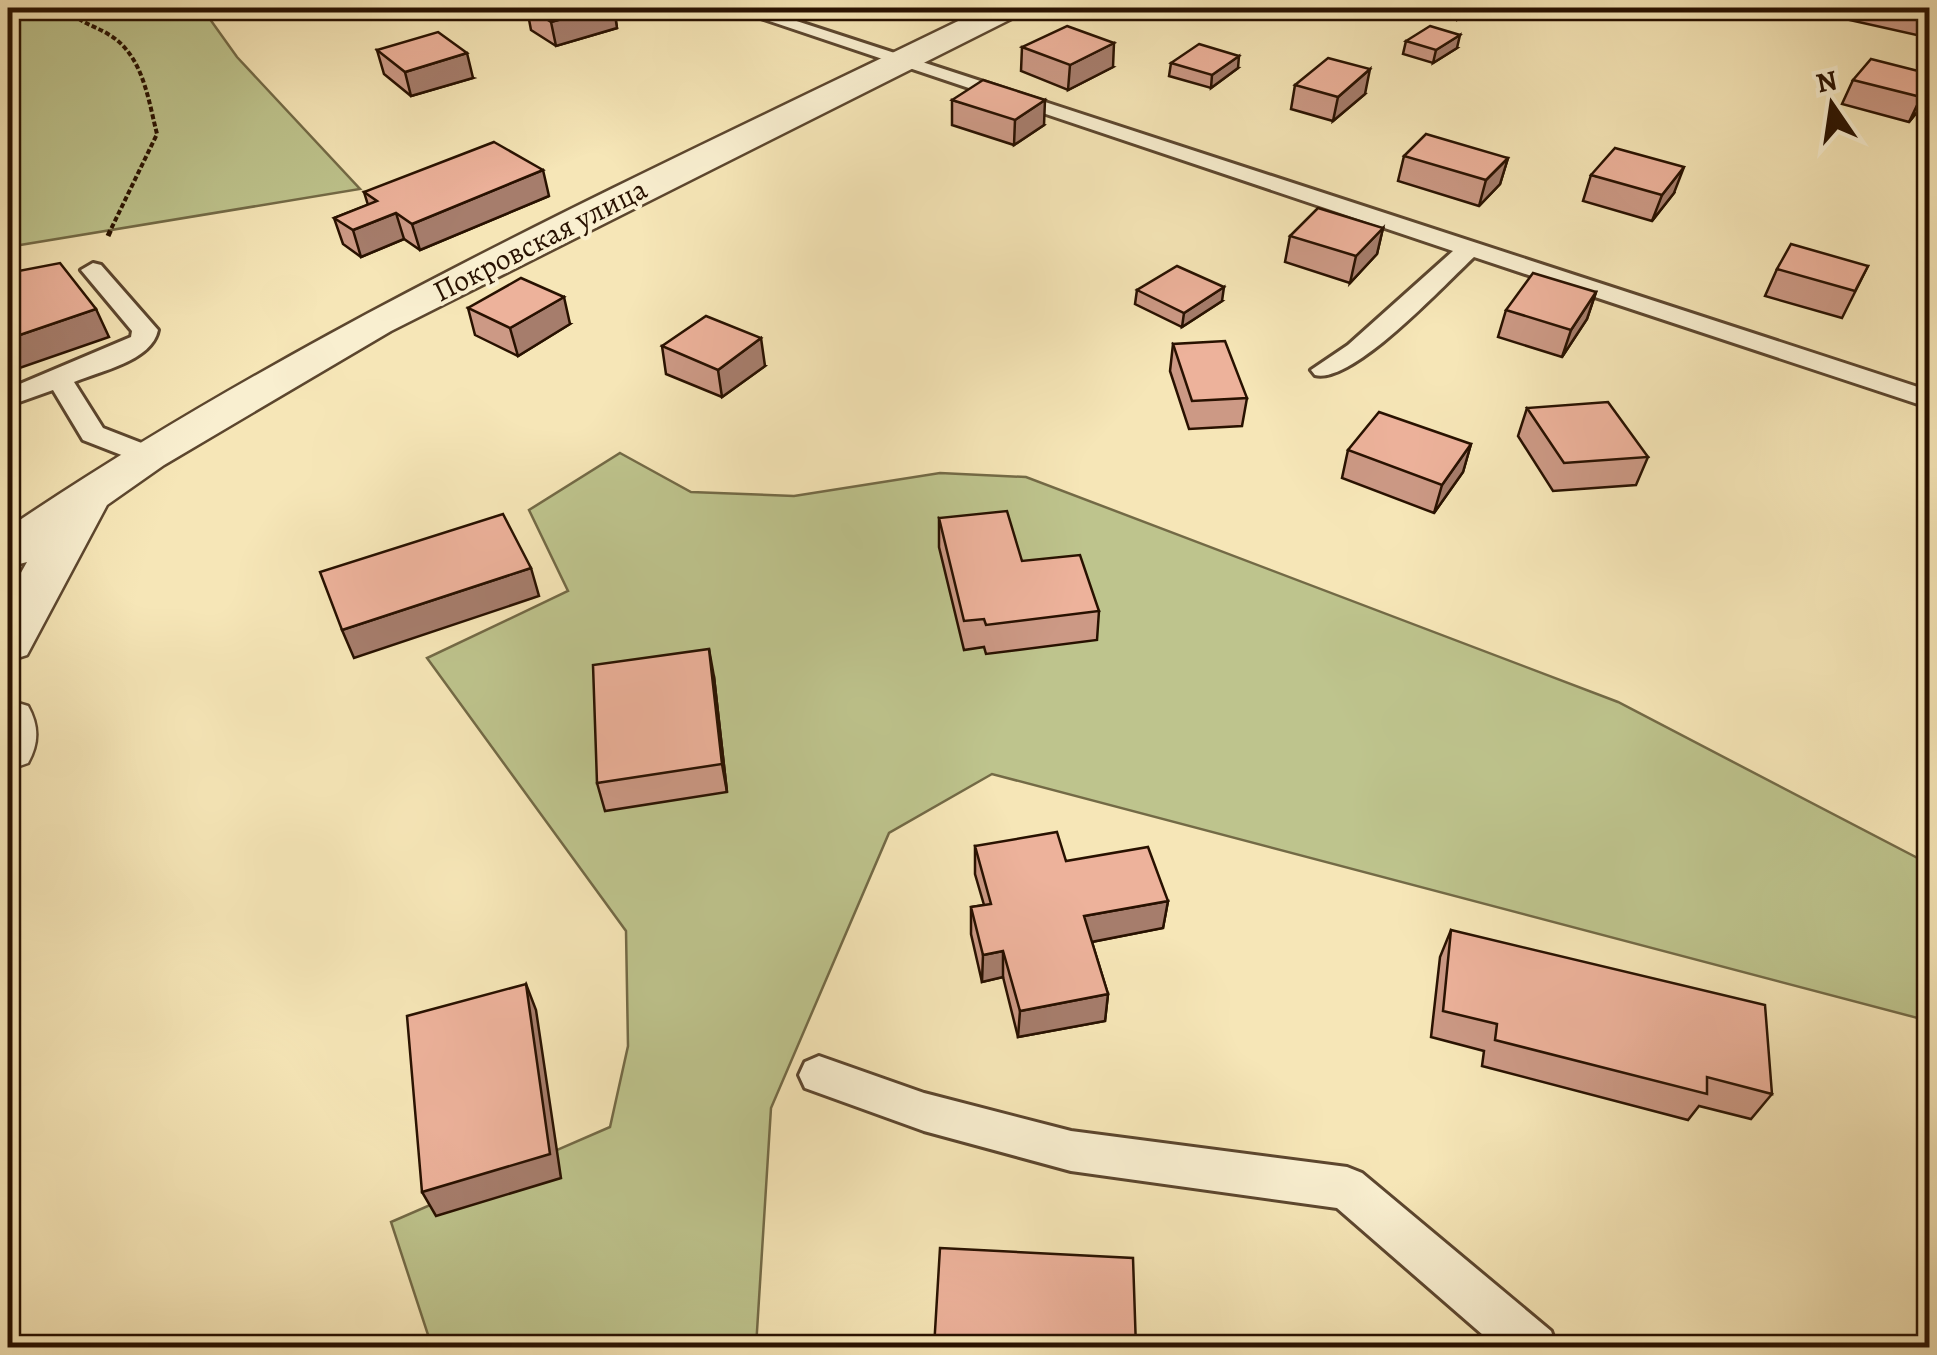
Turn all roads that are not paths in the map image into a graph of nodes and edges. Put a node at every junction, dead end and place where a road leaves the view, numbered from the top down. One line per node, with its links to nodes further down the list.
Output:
1 (740, 8): 3 (lane)
2 (1008, 8): 3 (street, Покровская улица)
3 (896, 61): 4 (lane); 10 (street, Покровская улица)
4 (1468, 250): 6 (lane); 9 (lane)
5 (92, 270): 7 (lane)
6 (1324, 370)
7 (59, 378): 8 (lane); 10 (lane)
8 (8, 398)
9 (1930, 400)
10 (147, 455): 11 (street, Покровская улица)
11 (86, 499): 12 (street, Покровская улица); 13 (street)
12 (8, 551)
13 (8, 642)
14 (8, 721): 15 (street)
15 (8, 748)
16 (819, 1075): 17 (lane)
17 (1534, 1348)

